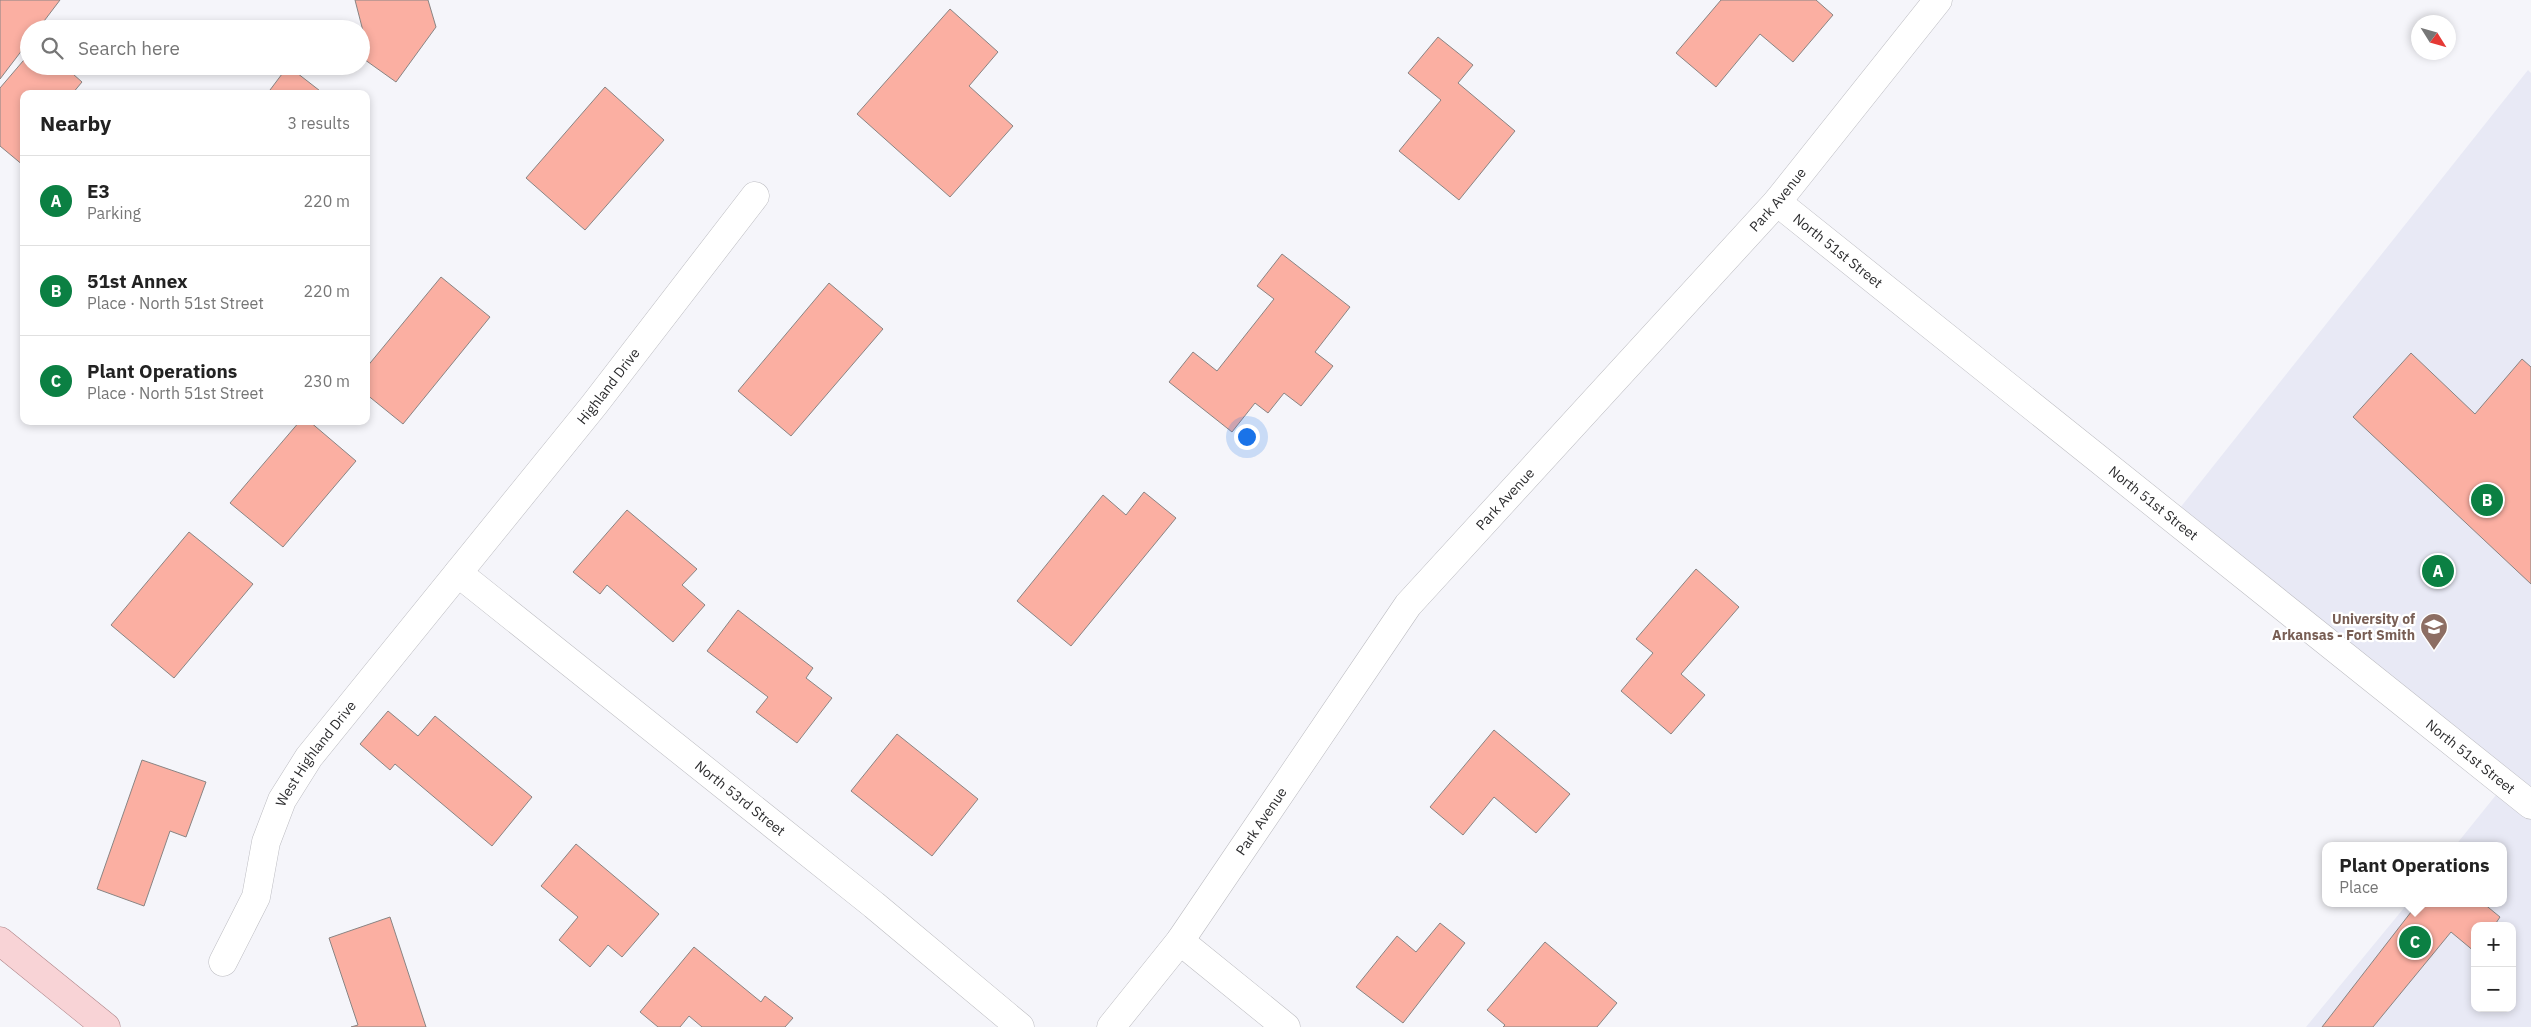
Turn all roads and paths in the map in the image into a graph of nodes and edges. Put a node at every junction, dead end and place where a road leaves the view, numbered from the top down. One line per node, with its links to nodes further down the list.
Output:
1 (1938, 0): 3 (street, Park Avenue)
2 (755, 196): 4 (street, Highland Drive)
3 (1777, 202): 5 (street, North 51st Street); 7 (street, Park Avenue)
4 (458, 573): 8 (street, West Highland Drive); 10 (street, North 53rd Street)
5 (2531, 805)
6 (0, 941): 9 (main road)
7 (1180, 942): 11 (street, Park Avenue); 12 (street)
8 (223, 962)
9 (106, 1027)
10 (1020, 1027)
11 (1111, 1027)
12 (1286, 1027)

